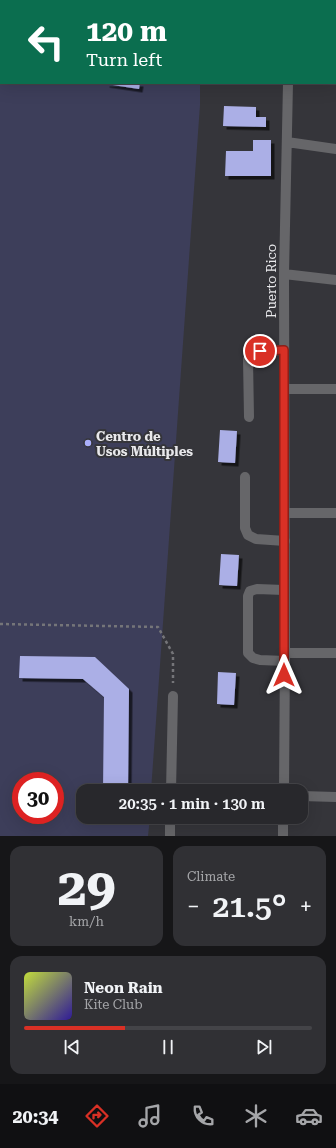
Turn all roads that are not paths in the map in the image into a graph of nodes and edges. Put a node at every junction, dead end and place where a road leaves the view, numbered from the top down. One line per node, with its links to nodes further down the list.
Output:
1 (288, 84): 2 (street, Puerto Rico)
2 (287, 142): 3 (street); 4 (street, Puerto Rico)
3 (336, 149)
4 (284, 274): 5 (street); 6 (street, Puerto Rico)
5 (336, 280)
6 (284, 350): 8 (street, Puerto Rico); 9 (street)
7 (336, 388): 8 (street)
8 (284, 389): 12 (street, Puerto Rico)
9 (249, 416)
10 (246, 477): 13 (street)
11 (336, 513): 12 (street)
12 (284, 514): 13 (street, Puerto Rico)
13 (284, 541): 14 (street, Puerto Rico)
14 (284, 590): 16 (street, Puerto Rico); 16 (street)
15 (336, 653): 16 (street)
16 (285, 657): 19 (street, Puerto Rico)
17 (173, 696): 18 (street)
18 (171, 784)
19 (284, 784)
20 (308, 796): 21 (street)
21 (336, 797)
22 (170, 824): 24 (street)
23 (283, 824): 25 (street)
24 (170, 836)
25 (283, 836)

